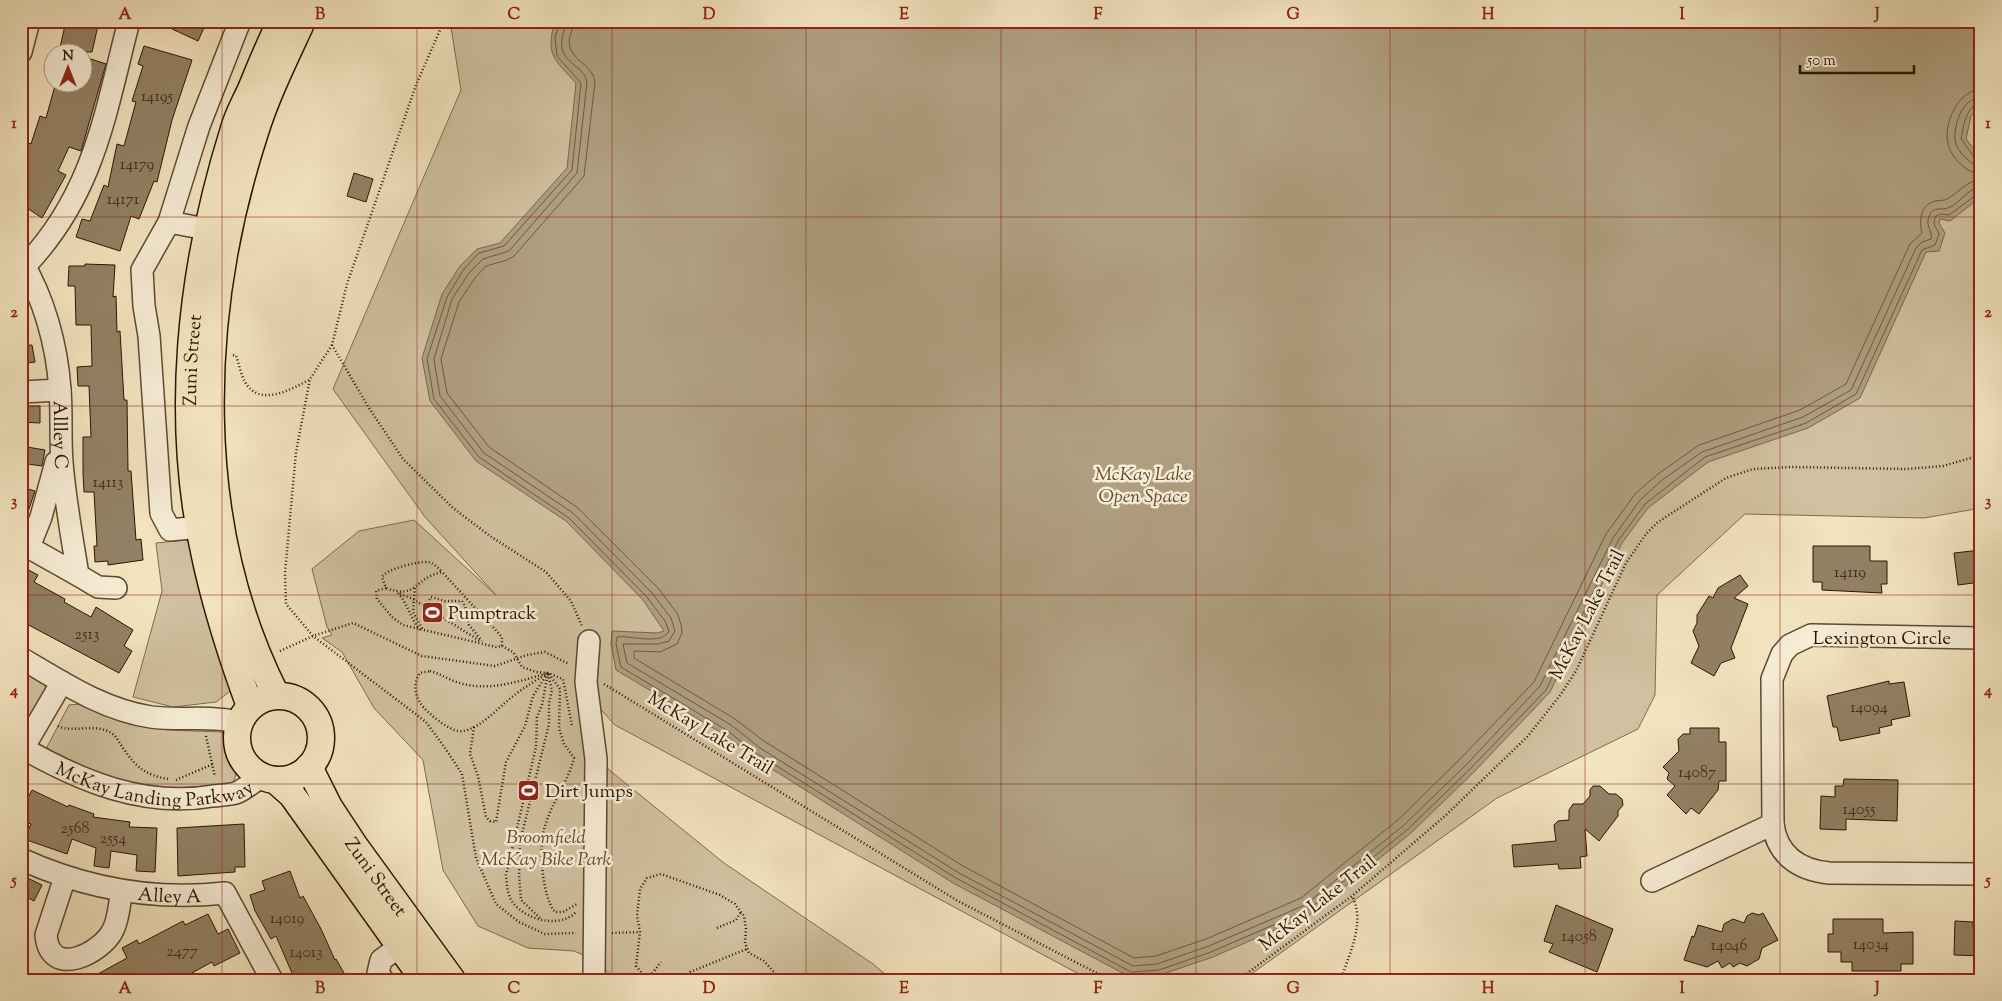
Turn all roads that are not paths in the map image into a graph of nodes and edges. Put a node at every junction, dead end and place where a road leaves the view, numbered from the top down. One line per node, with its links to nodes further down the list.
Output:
1 (29, 21): 5 (street)
2 (128, 21): 8 (street)
3 (240, 21): 6 (street)
4 (283, 22): 7 (main road, Zuni Street); 20 (main road, Zuni Street)
5 (21, 52)
6 (169, 222): 7 (street); 12 (street)
7 (206, 228): 12 (main road, Zuni Street)
8 (23, 263): 9 (street, Allley C)
9 (60, 390): 10 (street); 11 (street, Allley C)
10 (21, 392)
11 (61, 412): 13 (street); 14 (street, Allley C)
12 (200, 527): 21 (main road, Zuni Street)
13 (25, 545): 14 (street)
14 (78, 576): 15 (street)
15 (116, 588)
16 (1981, 638): 25 (street, Lexington Circle)
17 (589, 641): 36 (street)
18 (21, 658): 19 (street)
19 (62, 682): 21 (street); 22 (street)
20 (276, 695): 21 (main road); 23 (main road)
21 (245, 714): 24 (main road)
22 (22, 749): 24 (street, McKay Landing Parkway)
23 (309, 767): 24 (main road); 35 (main road, Zuni Street)
24 (269, 778): 31 (main road, Zuni Street)
25 (1773, 824): 27 (street, Lexington Circle); 29 (street)
26 (21, 859): 28 (street, Alley A)
27 (1981, 874)
28 (65, 877): 30 (street, Alley A); 30 (street)
29 (1652, 881)
30 (122, 891): 32 (street, Alley A)
31 (399, 947): 33 (street); 34 (main road, Zuni Street)
32 (272, 980)
33 (384, 980)
34 (424, 980)
35 (452, 980)
36 (594, 980)

